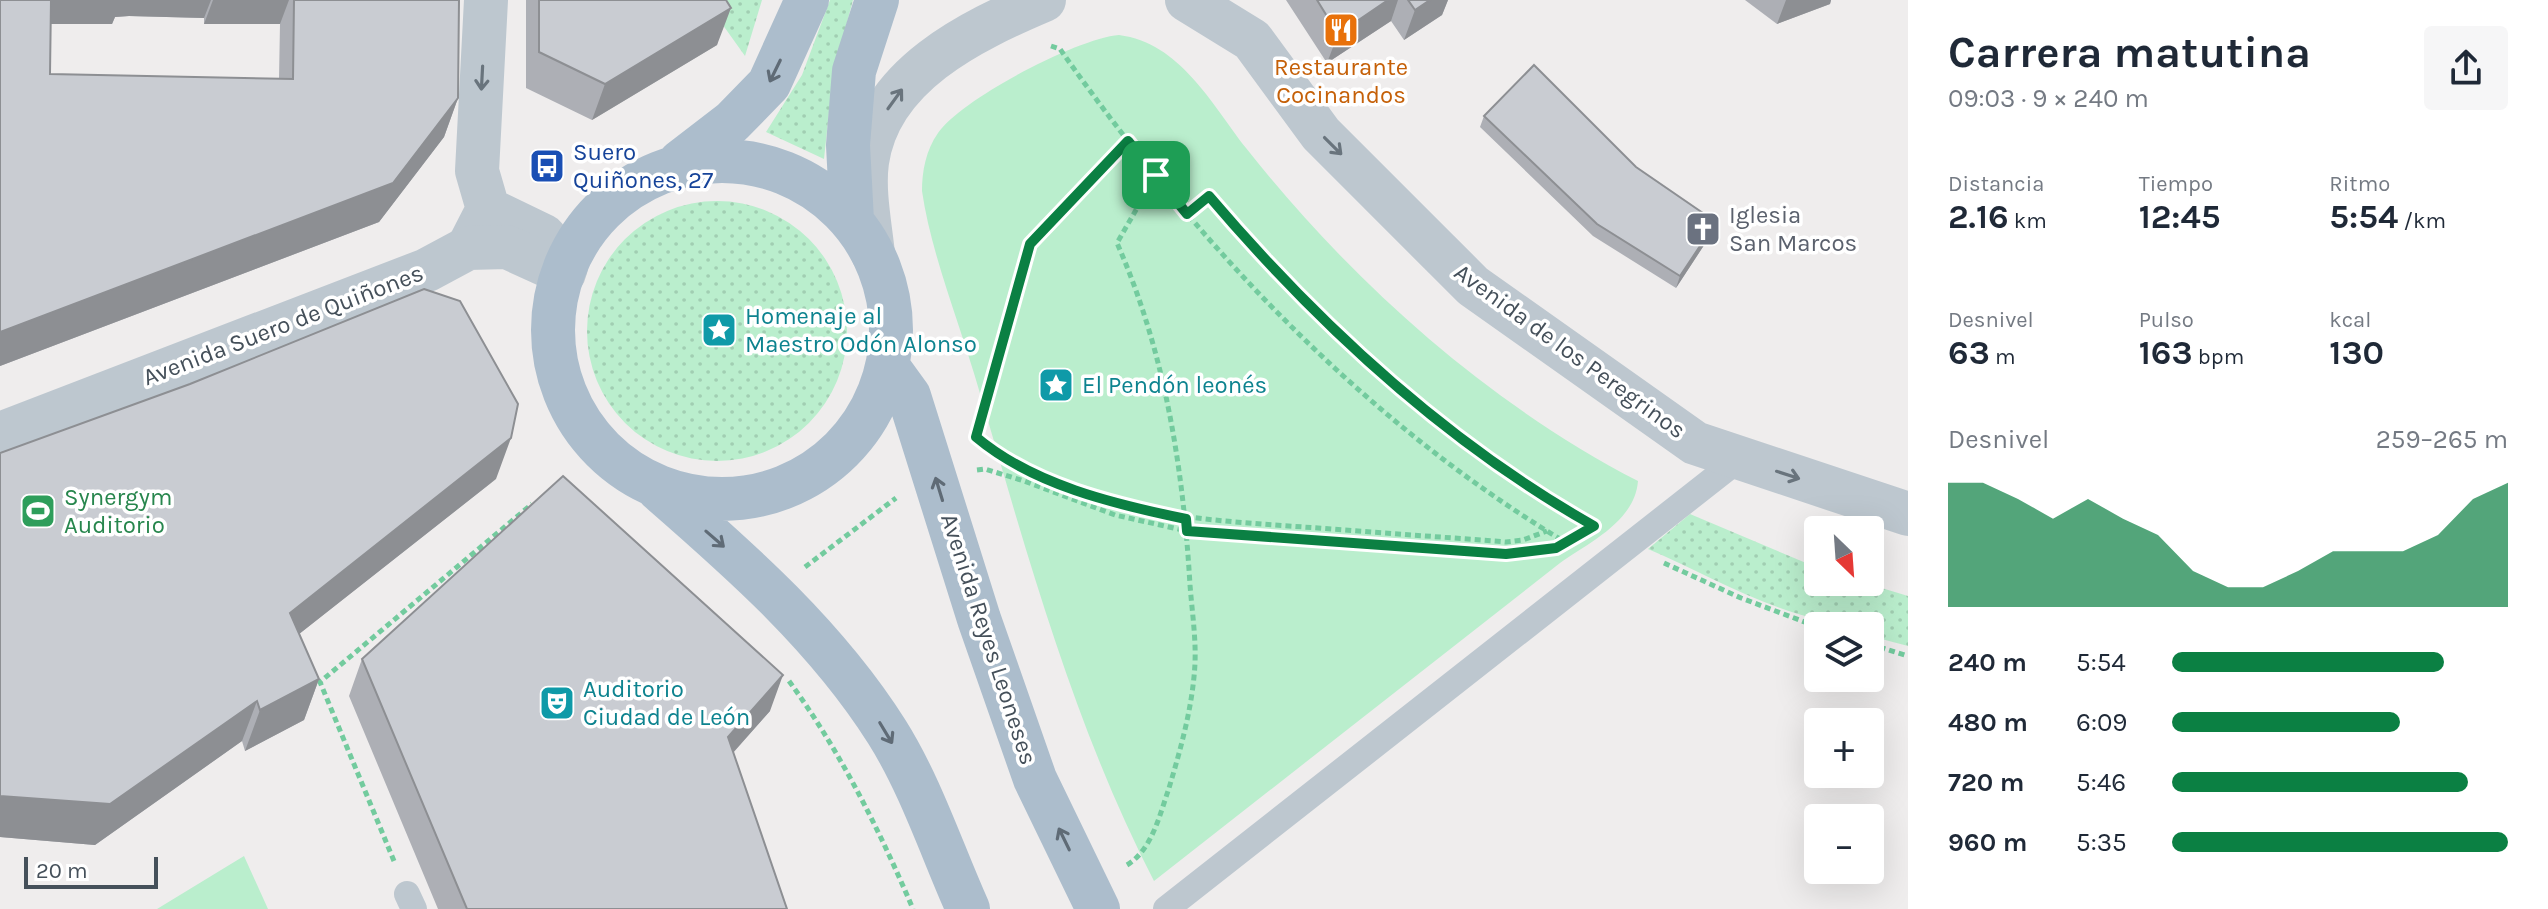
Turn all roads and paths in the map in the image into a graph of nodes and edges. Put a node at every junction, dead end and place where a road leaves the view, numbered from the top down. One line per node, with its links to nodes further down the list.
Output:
1 (486, 0): 10 (street, one-way to 10)
2 (807, 0): 8 (main road, one-way to 8)
3 (877, 0): 12 (main road)
4 (1044, 0): 12 (street, one-way to 4)
5 (1187, 0): 17 (street, Avenida de los Peregrinos, one-way to 17)
6 (1046, 45): 7 (path)
7 (1128, 141): 9 (path); 23 (path)
8 (680, 162): 12 (main road); 14 (main road)
9 (1156, 175): 11 (path); 23 (path)
10 (488, 209): 13 (street); 14 (street)
11 (1187, 214): 24 (path); 26 (path)
12 (862, 237): 15 (main road)
13 (468, 248): 14 (street, Avenida Suero de Quiñones); 16 (street, Avenida Suero de Quiñones)
14 (565, 270): 19 (main road)
15 (888, 367): 19 (main road); 41 (main road, Avenida Reyes Leoneses, one-way to 15)
16 (0, 434)
17 (1739, 459): 22 (street, Avenida de los Peregrinos, one-way to 22); 30 (lane)
18 (973, 471): 25 (path)
19 (656, 488): 40 (main road, one-way to 40)
20 (900, 495): 32 (path)
21 (533, 503): 38 (path)
22 (1908, 514)
23 (1186, 519): 25 (path); 26 (path)
24 (1594, 526): 27 (path); 30 (path)
25 (1187, 531): 29 (path); 37 (path)
26 (1547, 531): 29 (path)
27 (1587, 531)
28 (1580, 536): 29 (path)
29 (1568, 544): 31 (path)
30 (1629, 545): 33 (path); 42 (lane)
31 (1578, 550)
32 (800, 571)
33 (1804, 622)
34 (1884, 648): 35 (path)
35 (1908, 656)
36 (786, 677): 39 (path)
37 (1125, 867)
38 (410, 902)
39 (913, 909)
40 (968, 909)
41 (1098, 909)
42 (1166, 909)

